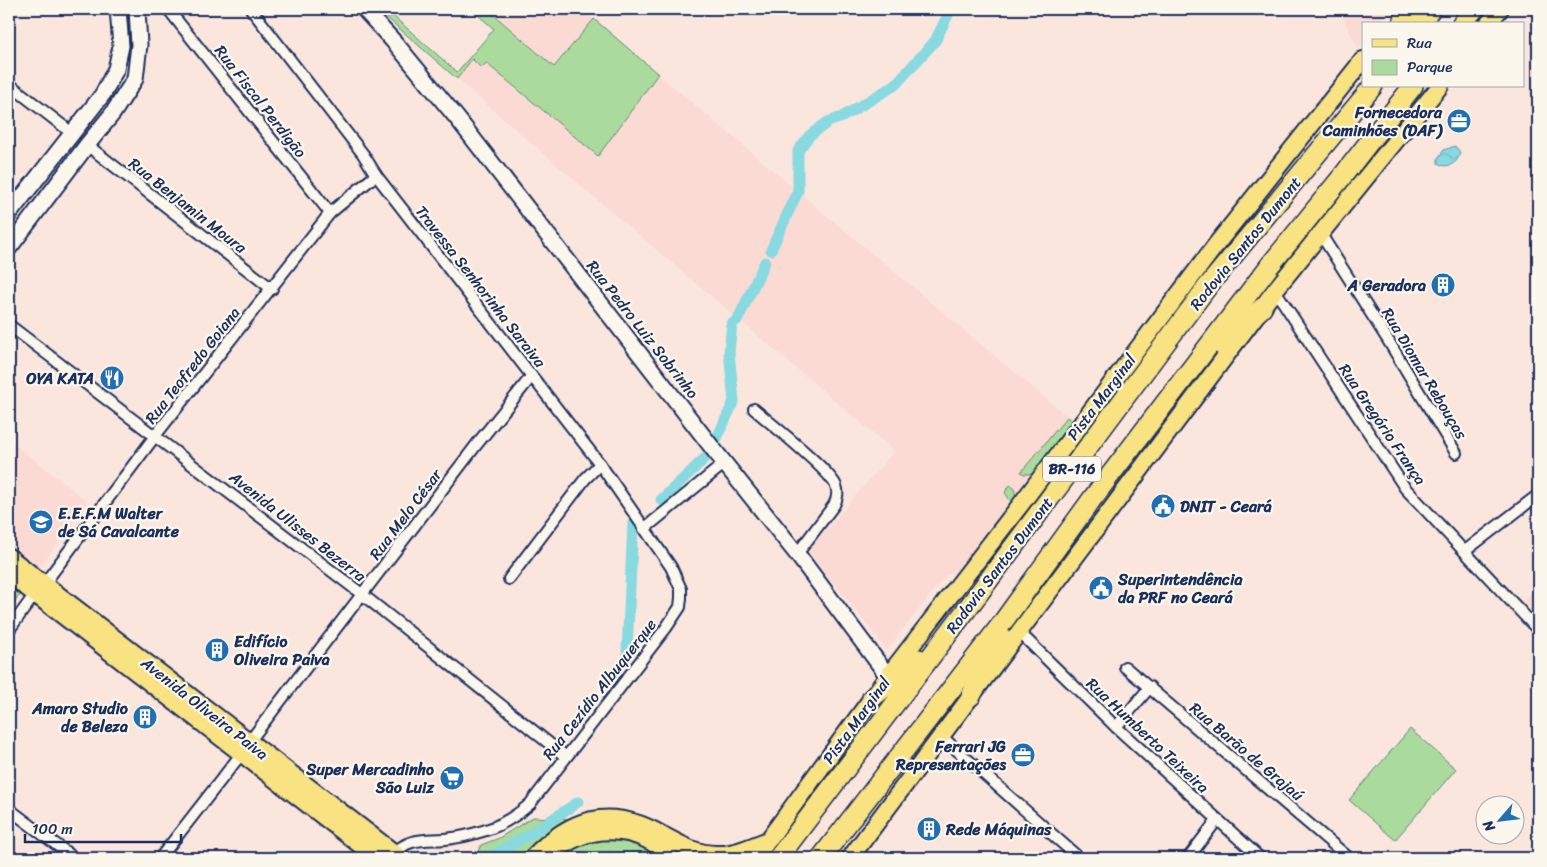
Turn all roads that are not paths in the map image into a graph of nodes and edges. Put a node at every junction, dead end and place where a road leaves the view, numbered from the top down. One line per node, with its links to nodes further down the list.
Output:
1 (118, 9): 20 (street)
2 (137, 9): 21 (street)
3 (168, 9): 23 (street, Rua Fiscal Perdigão)
4 (251, 9): 22 (street, Travessa Senhorinha Saraiva)
5 (364, 9): 37 (street, Rua Pedro Luiz Sobrinho)
6 (1406, 9): 10 (main road); 11 (highway)
7 (1431, 9): 12 (highway)
8 (1474, 9): 13 (highway)
9 (1500, 9): 14 (main road)
10 (1394, 22)
11 (1403, 22)
12 (1421, 22)
13 (1464, 22)
14 (1490, 22)
15 (1362, 61): 53 (main road, Pista Marginal / BR-116)
16 (9, 84): 20 (street)
17 (1371, 88): 51 (highway, Rodovia Santos Dumont / BR-116)
18 (1411, 88): 32 (highway, Rodovia Santos Dumont / BR-116)
19 (1438, 88): 25 (main road)
20 (72, 133): 24 (street)
21 (87, 145): 26 (street); 27 (street, Rua Benjamin Moura)
22 (376, 175): 23 (street, Rua Teofredo Goiana); 31 (street, Travessa Senhorinha Saraiva)
23 (330, 213): 27 (street, Rua Teofredo Goiana)
24 (9, 214)
25 (1320, 233): 28 (main road); 35 (street, Rua Diomar Rebouças)
26 (9, 248)
27 (272, 289): 34 (street, Rua Teofredo Goiana)
28 (1275, 290): 29 (main road); 40 (street, Rua Gregório França)
29 (1262, 308): 32 (highway); 50 (main road)
30 (9, 324): 34 (street, Avenida Ulisses Bezerra)
31 (531, 376): 36 (street, Travessa Senhorinha Saraiva); 46 (street, Rua Melo César)
32 (1187, 376): 47 (highway, Rodovia Santos Dumont / BR-116)
33 (754, 409): 41 (street)
34 (155, 436): 45 (street, Rua Teofredo Goiana); 46 (street, Avenida Ulisses Bezerra)
35 (1456, 453)
36 (600, 464): 39 (street, Rua Cezídio Albuquerque); 44 (street)
37 (725, 464): 39 (street); 41 (street, Rua Pedro Luiz Sobrinho)
38 (1538, 495): 40 (street)
39 (644, 529): 60 (street, Rua Cezídio Albuquerque)
40 (1465, 550): 49 (street, Rua Gregório França)
41 (797, 554): 53 (street, Rua Pedro Luiz Sobrinho)
42 (9, 557): 45 (main road, Avenida Oliveira Paiva)
43 (9, 574): 45 (main road, Avenida Oliveira Paiva)
44 (509, 579)
45 (39, 589): 48 (street, Rua Teofredo Goiana); 59 (main road, Avenida Oliveira Paiva)
46 (362, 595): 59 (street, Rua Melo César); 60 (street, Avenida Ulisses Bezerra)
47 (1022, 595): 55 (highway); 74 (highway, Rodovia Santos Dumont / BR-116)
48 (9, 630)
49 (1538, 630)
50 (1019, 632): 55 (main road); 57 (street, Rua Humberto Teixeira)
51 (937, 646): 56 (highway); 73 (highway, Rodovia Santos Dumont / BR-116)
52 (1126, 666): 54 (street, Rua Barão de Grajaú)
53 (888, 676): 56 (main road, Pista Marginal / BR-116)
54 (1150, 687): 57 (street); 79 (street, Rua Barão de Grajaú)
55 (971, 696): 58 (main road)
56 (872, 698): 63 (main road, Pista Marginal / BR-116)
57 (1116, 727): 62 (street, Rua Humberto Teixeira)
58 (941, 736): 75 (main road); 76 (street)
59 (245, 747): 64 (main road, Avenida Oliveira Paiva); 65 (main road, Avenida Oliveira Paiva); 67 (street, Rua Melo César)
60 (566, 756): 65 (street, Rua Cezídio Albuquerque)
61 (9, 809): 66 (street)
62 (1216, 820): 77 (street); 78 (street, Rua Humberto Teixeira)
63 (768, 840): 69 (main road); 72 (main road, Pista Marginal / BR-116)
64 (359, 851): 68 (main road, Avenida Oliveira Paiva)
65 (398, 856)
66 (74, 858)
67 (160, 858)
68 (377, 858)
69 (532, 858)
70 (549, 858): 71 (main road)
71 (671, 858)
72 (755, 858)
73 (778, 858)
74 (821, 858)
75 (850, 858)
76 (1079, 858)
77 (1188, 858)
78 (1260, 858)
79 (1349, 858)

